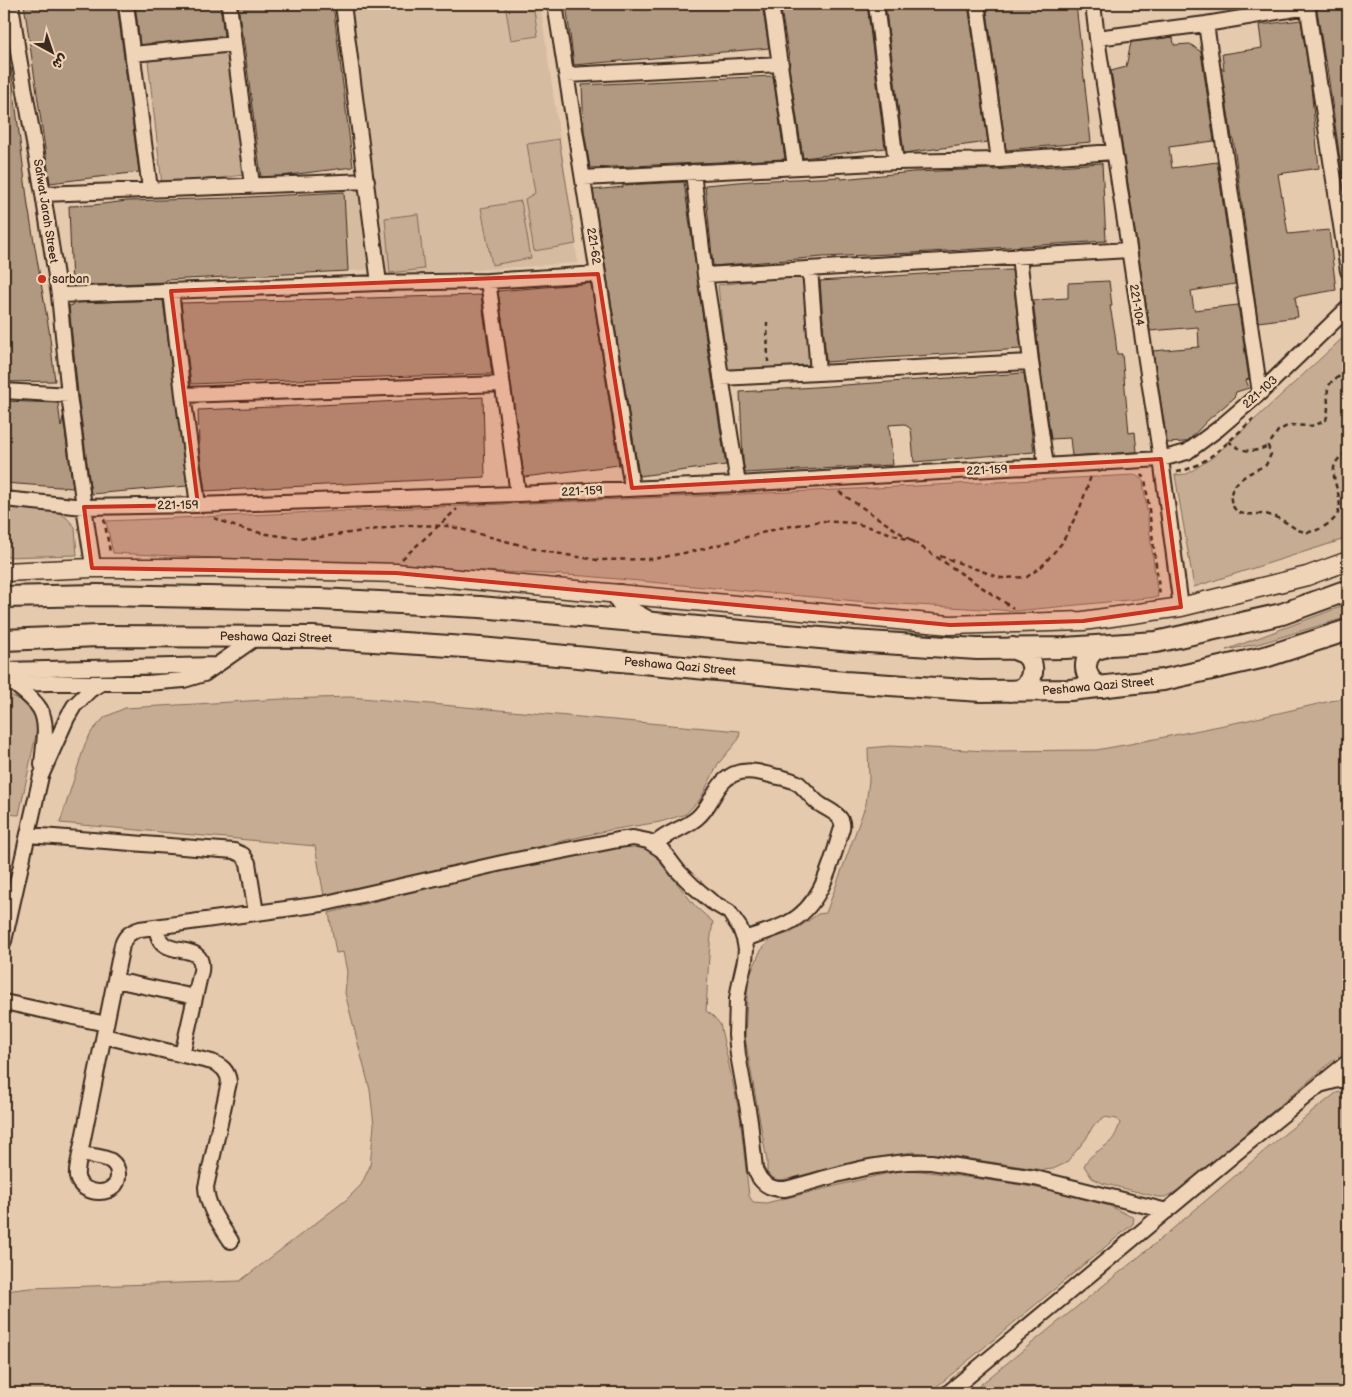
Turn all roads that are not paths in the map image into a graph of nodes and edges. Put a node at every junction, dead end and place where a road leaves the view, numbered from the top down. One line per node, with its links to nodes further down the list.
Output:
1 (11, 4): 14 (street, Safwat Jarah Street)
2 (126, 4): 15 (street)
3 (229, 4): 13 (street)
4 (343, 4): 24 (street)
5 (556, 4): 17 (street, 221-62)
6 (771, 4): 16 (street)
7 (876, 4): 20 (street)
8 (977, 4): 19 (street)
9 (1093, 4): 12 (street, 221-104)
10 (1307, 5): 11 (street); 31 (street)
11 (1206, 24): 12 (street); 44 (street)
12 (1097, 38): 18 (street, 221-104)
13 (234, 44): 15 (street); 25 (street)
14 (11, 52): 27 (street, Safwat Jarah Street)
15 (133, 54): 26 (street)
16 (781, 64): 17 (street); 21 (street)
17 (567, 75): 23 (street, 221-62)
18 (1114, 152): 19 (street); 28 (street, 221-104)
19 (999, 160): 20 (street)
20 (896, 162): 21 (street)
21 (795, 166): 22 (street)
22 (694, 172): 23 (street); 33 (street)
23 (583, 178): 32 (street, 221-62)
24 (366, 181): 25 (street); 35 (street)
25 (252, 185): 26 (street)
26 (150, 188): 27 (street)
27 (43, 194): 37 (street, Safwat Jarah Street)
28 (1129, 250): 29 (street); 47 (street, 221-104)
29 (1019, 256): 30 (street); 39 (street)
30 (810, 269): 33 (street); 40 (street)
31 (1348, 271)
32 (598, 274): 34 (street); 50 (street, 221-62)
33 (705, 275): 41 (street)
34 (488, 281): 35 (street); 42 (street)
35 (379, 283): 36 (street)
36 (171, 292): 37 (street); 46 (street)
37 (59, 295): 45 (street, Safwat Jarah Street)
38 (1348, 308): 44 (street, 221-103)
39 (1031, 362): 40 (street); 48 (street)
40 (818, 373): 41 (street)
41 (721, 378): 49 (street)
42 (502, 384): 46 (street); 51 (street)
43 (4, 391): 45 (street)
44 (1260, 394): 47 (street, 221-103)
45 (69, 395): 54 (street, Safwat Jarah Street)
46 (183, 396): 53 (street)
47 (1161, 459): 48 (street, 221-159); 61 (street, 221-104)
48 (1046, 466): 49 (street, 221-159)
49 (738, 484): 50 (street, 221-159)
50 (632, 488): 51 (street, 221-159)
51 (518, 494): 53 (street, 221-159)
52 (4, 499): 54 (street, 221-159)
53 (198, 505): 54 (street, 221-159)
54 (84, 507): 56 (street, Safwat Jarah Street)
55 (1348, 561): 61 (main road)
56 (92, 568): 57 (main road); 59 (main road)
57 (4, 572)
58 (1348, 590): 66 (highway)
59 (619, 594): 61 (main road); 62 (highway)
60 (4, 597): 62 (highway)
61 (1181, 607)
62 (649, 622): 67 (highway)
63 (1348, 630): 72 (highway, Peshawa Qazi Street)
64 (257, 637): 65 (highway, Peshawa Qazi Street); 68 (street); 73 (highway, Peshawa Qazi Street)
65 (4, 640)
66 (1114, 645): 67 (highway); 72 (highway)
67 (1012, 648): 73 (highway)
68 (218, 665): 69 (street); 70 (street)
69 (4, 670)
70 (102, 683): 71 (street); 74 (street)
71 (9, 684): 74 (street)
72 (1103, 687): 73 (highway, Peshawa Qazi Street)
73 (1011, 691)
74 (41, 776): 75 (street)
75 (28, 835): 77 (street); 80 (street)
76 (655, 844): 77 (street); 79 (street); 79 (street)
77 (256, 913): 78 (street)
78 (157, 927): 81 (street); 82 (street)
79 (744, 938): 90 (street)
80 (4, 942)
81 (115, 980): 82 (street); 84 (street)
82 (195, 997): 85 (street)
83 (4, 1002): 84 (street)
84 (105, 1030): 85 (street); 89 (street)
85 (182, 1054): 91 (street)
86 (1348, 1062): 88 (street)
87 (1348, 1080): 88 (street)
88 (1320, 1085): 90 (street)
89 (80, 1154)
90 (1168, 1211): 92 (street)
91 (231, 1241)
92 (948, 1393)

